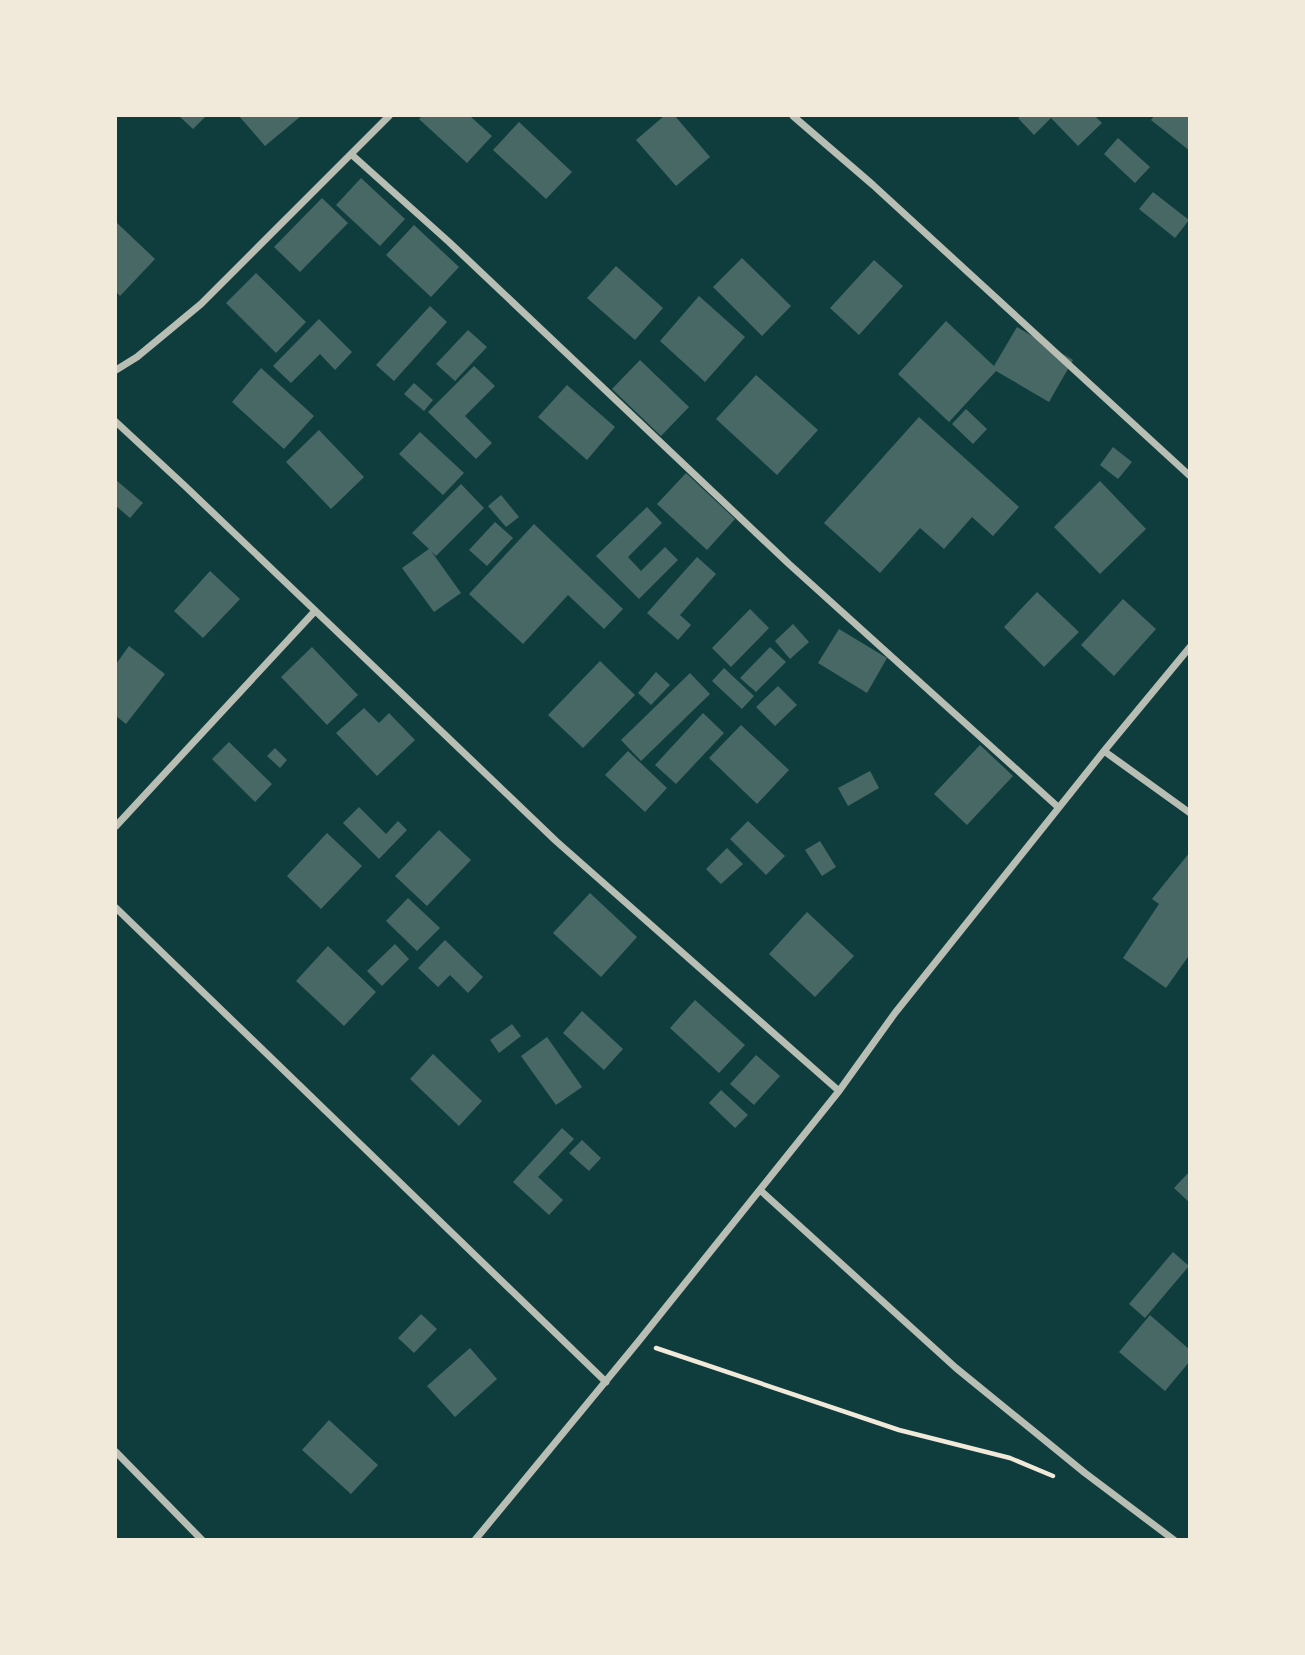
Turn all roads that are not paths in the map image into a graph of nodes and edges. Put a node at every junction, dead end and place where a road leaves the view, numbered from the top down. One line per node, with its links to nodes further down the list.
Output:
1 (389, 116): 3 (street)
2 (793, 116): 6 (street)
3 (351, 154): 4 (street); 10 (street)
4 (116, 370)
5 (116, 422): 7 (street)
6 (1189, 475)
7 (315, 611): 12 (street); 14 (street)
8 (1189, 647): 9 (street)
9 (1104, 751): 10 (street); 11 (street)
10 (1058, 807): 14 (street)
11 (1189, 813)
12 (116, 826)
13 (116, 908): 16 (street)
14 (839, 1091): 15 (street)
15 (760, 1189): 16 (street); 20 (street)
16 (606, 1382): 19 (street)
17 (116, 1452): 18 (street)
18 (202, 1539)
19 (475, 1539)
20 (1174, 1539)

